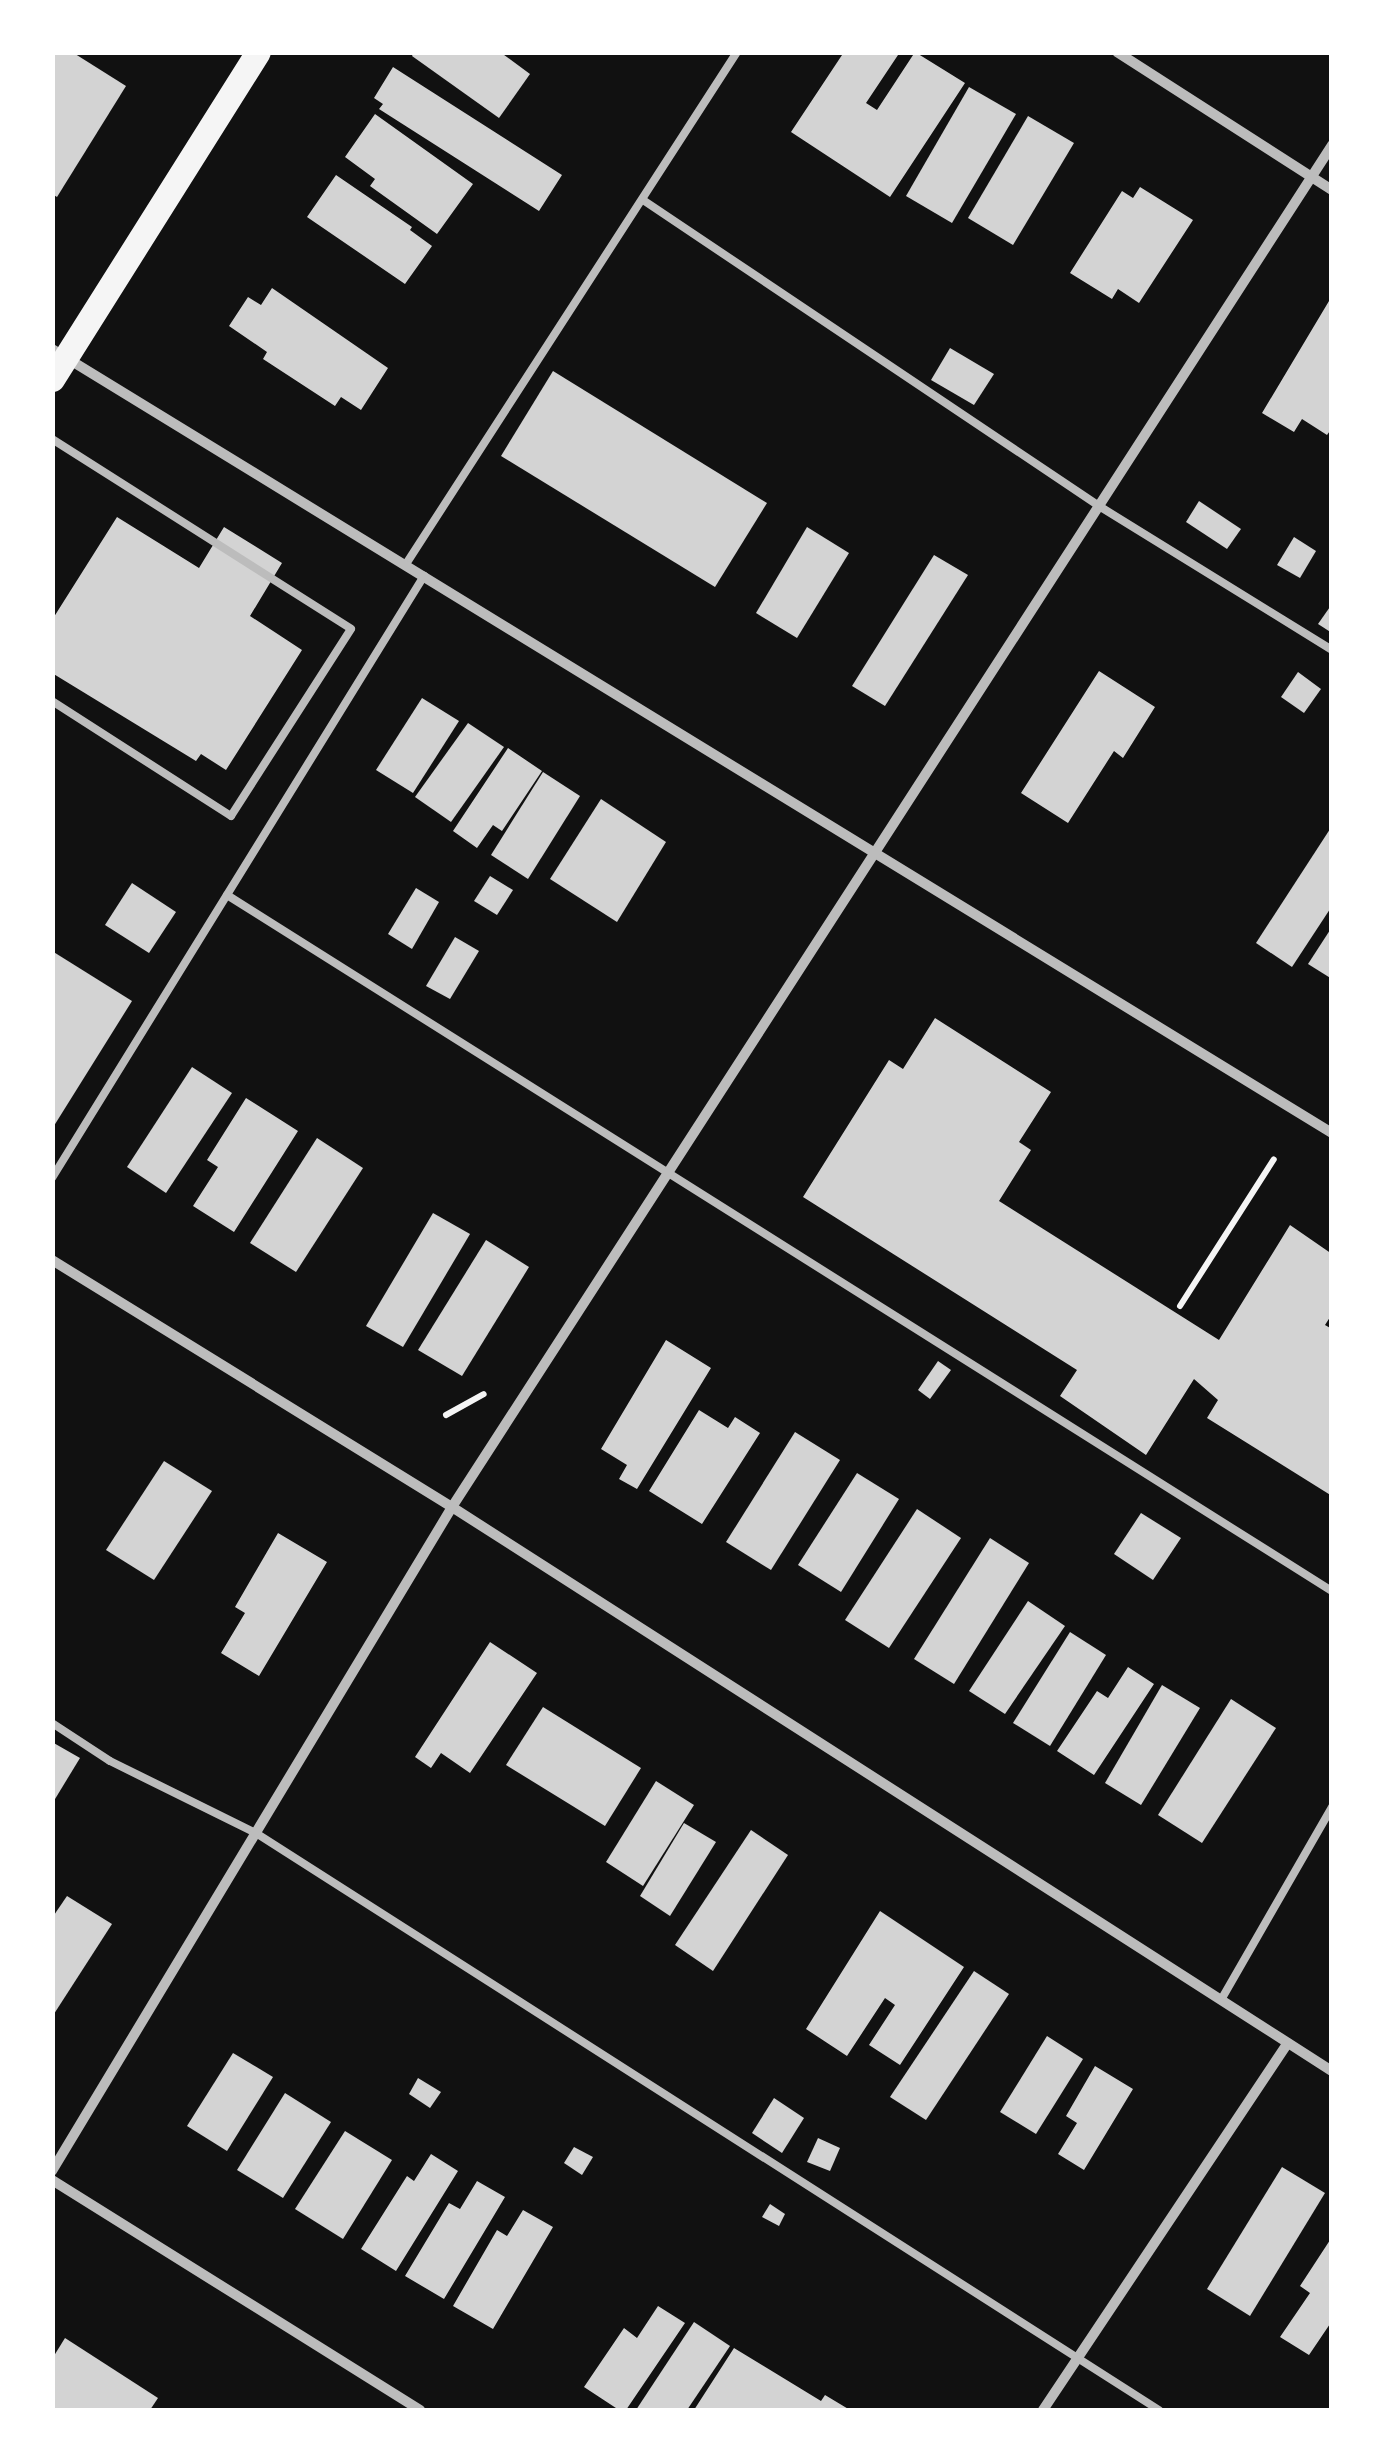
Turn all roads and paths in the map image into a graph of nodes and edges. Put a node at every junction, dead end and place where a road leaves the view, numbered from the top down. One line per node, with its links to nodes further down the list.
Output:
1 (258, 52): 8 (main road)
2 (737, 52): 7 (lane)
3 (1116, 52): 5 (street)
4 (1332, 145): 5 (street)
5 (1311, 176): 6 (street); 10 (street)
6 (1332, 190)
7 (643, 200): 10 (lane); 11 (lane)
8 (57, 362): 11 (street)
9 (52, 440): 14 (lane)
10 (1099, 506): 13 (lane); 15 (street)
11 (406, 564): 12 (street)
12 (424, 576): 15 (street); 16 (lane)
13 (1332, 650)
14 (52, 701)
15 (874, 849): 17 (street); 19 (street)
16 (227, 895): 19 (lane); 20 (lane)
17 (1332, 1133)
18 (1274, 1159): 22 (path)
19 (666, 1174): 25 (street); 26 (lane)
20 (52, 1178)
21 (52, 1260): 25 (street)
22 (1180, 1306)
23 (485, 1394): 24 (path)
24 (446, 1415)
25 (452, 1507): 29 (street); 30 (street)
26 (1332, 1590)
27 (52, 1723): 29 (lane)
28 (1332, 1806): 30 (lane)
29 (256, 1833): 33 (street); 35 (lane)
30 (1221, 2000): 31 (street)
31 (1288, 2043): 32 (street); 35 (street)
32 (1331, 2069)
33 (52, 2170)
34 (52, 2180): 36 (street)
35 (1077, 2359): 37 (street); 38 (lane)
36 (420, 2410)
37 (1043, 2410)
38 (1158, 2410)

